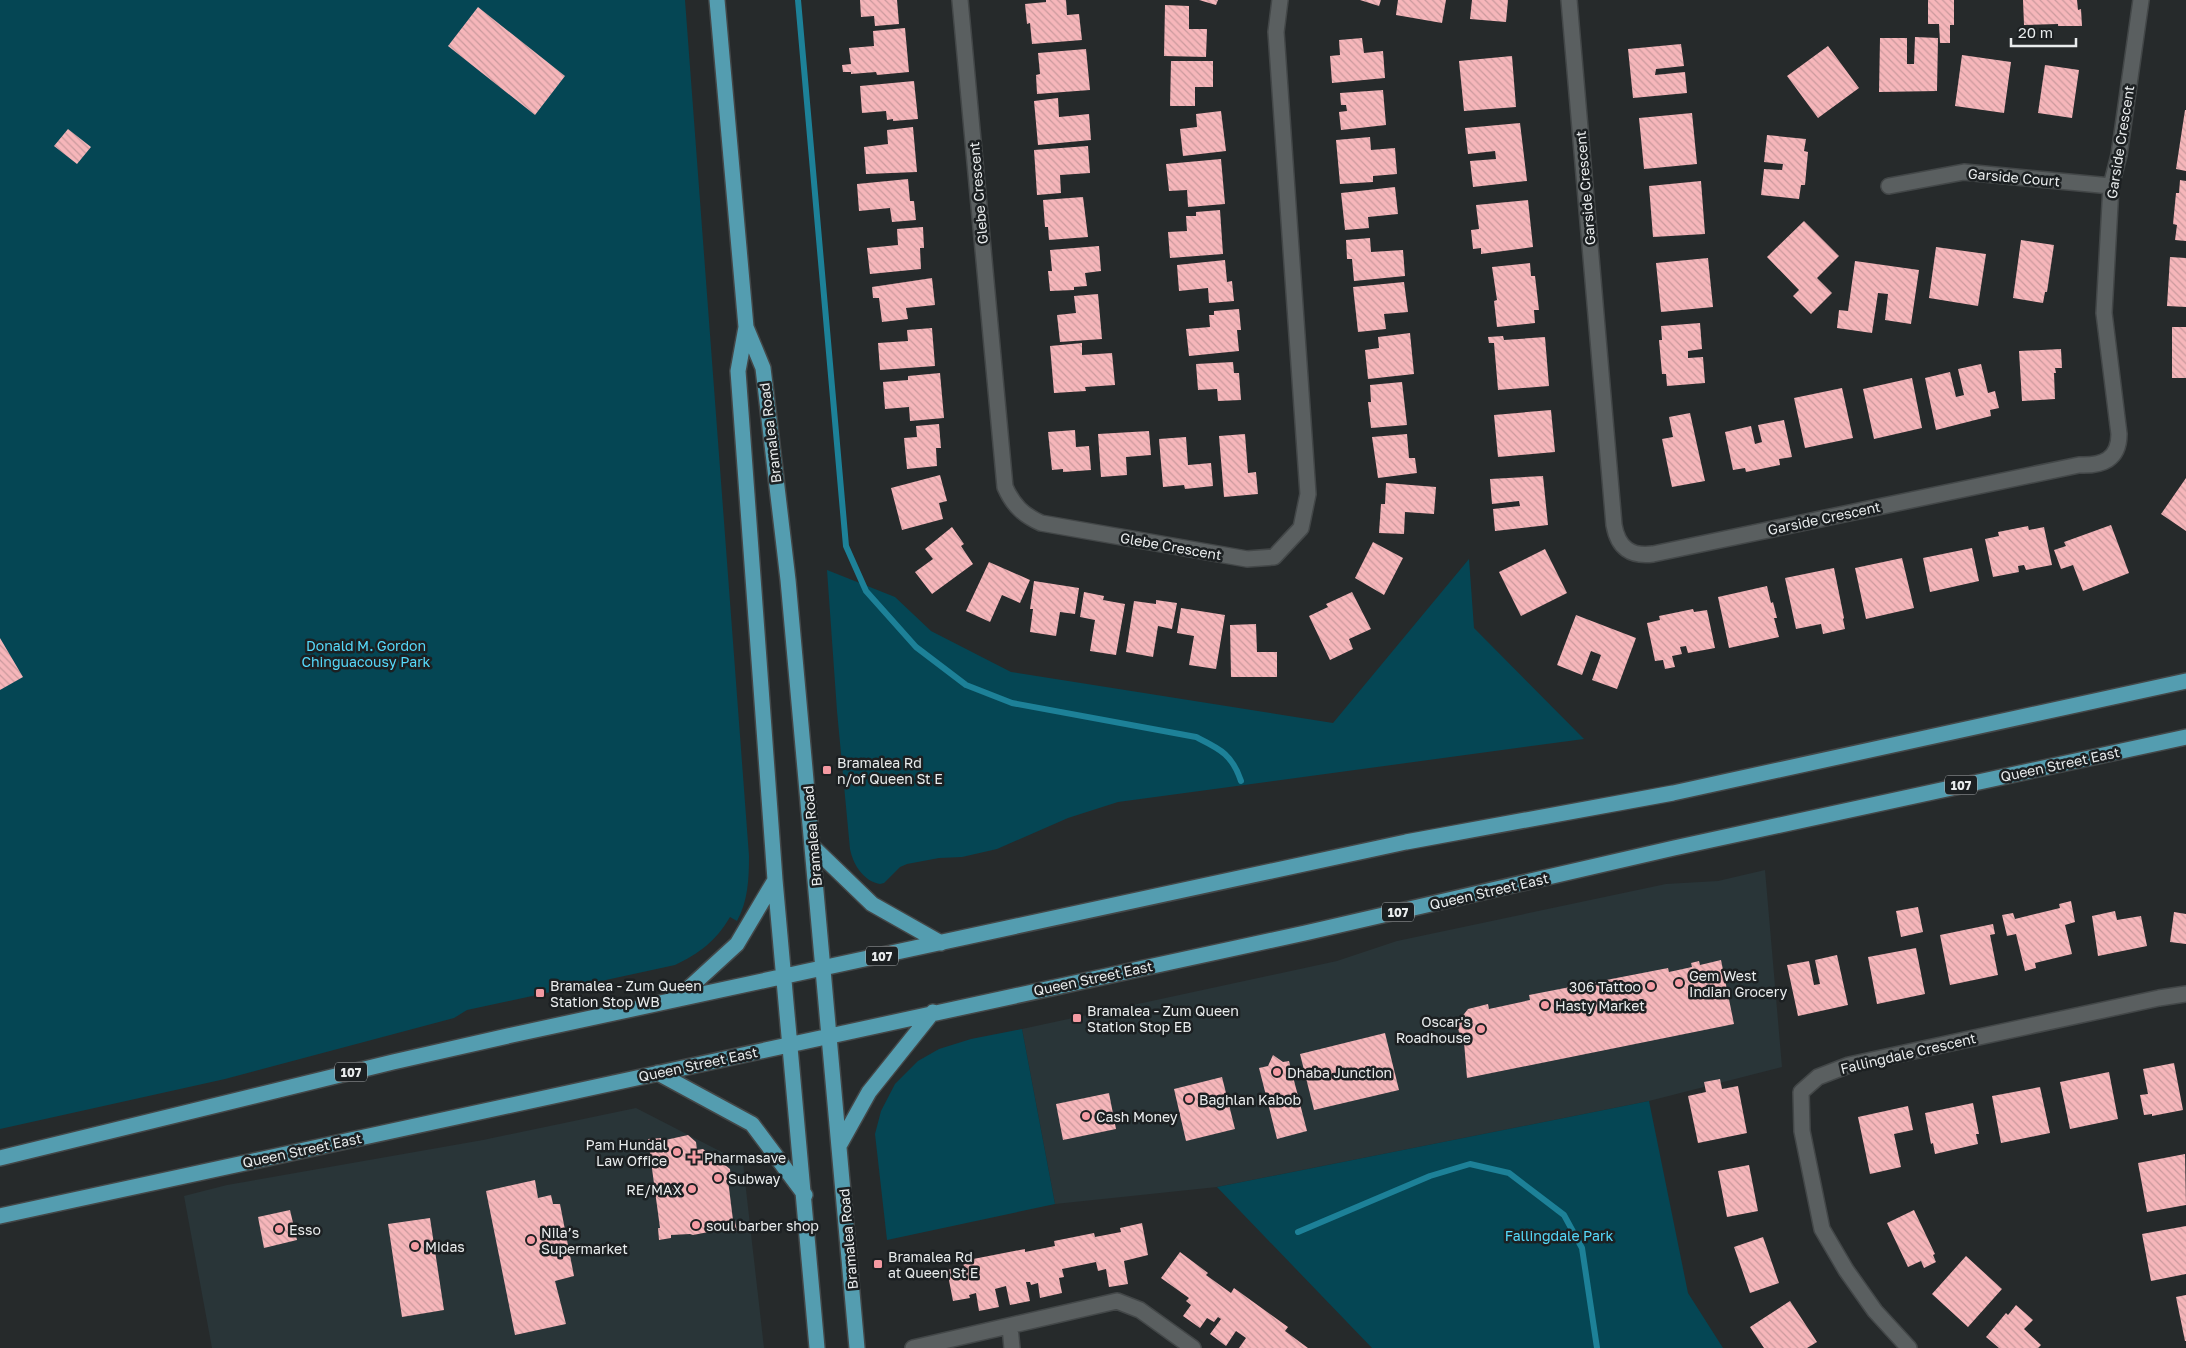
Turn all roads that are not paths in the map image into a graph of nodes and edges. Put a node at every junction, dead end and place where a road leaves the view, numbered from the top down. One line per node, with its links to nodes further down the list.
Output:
1 (717, 0): 8 (main road, Bramalea Road)
2 (960, 0): 3 (street, Glebe Crescent)
3 (1280, 0)
4 (1569, 0): 7 (street, Garside Crescent)
5 (2140, 0): 7 (street, Garside Crescent)
6 (1889, 186): 7 (street, Garside Court)
7 (2111, 186)
8 (746, 327): 11 (main road, Bramalea Road); 12 (main road, Bramalea Road)
9 (2186, 680): 13 (main road, 107)
10 (2186, 737): 18 (main road, Queen Street East / 107)
11 (812, 847): 13 (main road); 14 (main road, Bramalea Road)
12 (775, 880): 15 (main road, Bramalea Road); 17 (main road)
13 (941, 943): 14 (main road, 107)
14 (824, 969): 15 (main road, 107); 19 (main road, Bramalea Road)
15 (784, 977): 17 (main road, 107); 20 (main road, Bramalea Road)
16 (2186, 994): 32 (street, Fallingdale Crescent)
17 (676, 1000): 23 (main road, 107)
18 (933, 1012): 19 (main road, Queen Street East / 107); 22 (main road)
19 (830, 1035): 20 (main road, Queen Street East / 107); 22 (main road, Bramalea Road)
20 (791, 1044): 21 (main road, Queen Street East / 107); 24 (main road, Bramalea Road)
21 (658, 1073): 24 (main road); 25 (main road, Queen Street East / 107)
22 (840, 1144): 28 (main road, Bramalea Road)
23 (0, 1158)
24 (805, 1195): 27 (main road, Bramalea Road)
25 (0, 1216)
26 (1010, 1327): 29 (street); 30 (street); 31 (street)
27 (817, 1348)
28 (857, 1348)
29 (913, 1348)
30 (1012, 1348)
31 (1193, 1348)
32 (1909, 1348)

